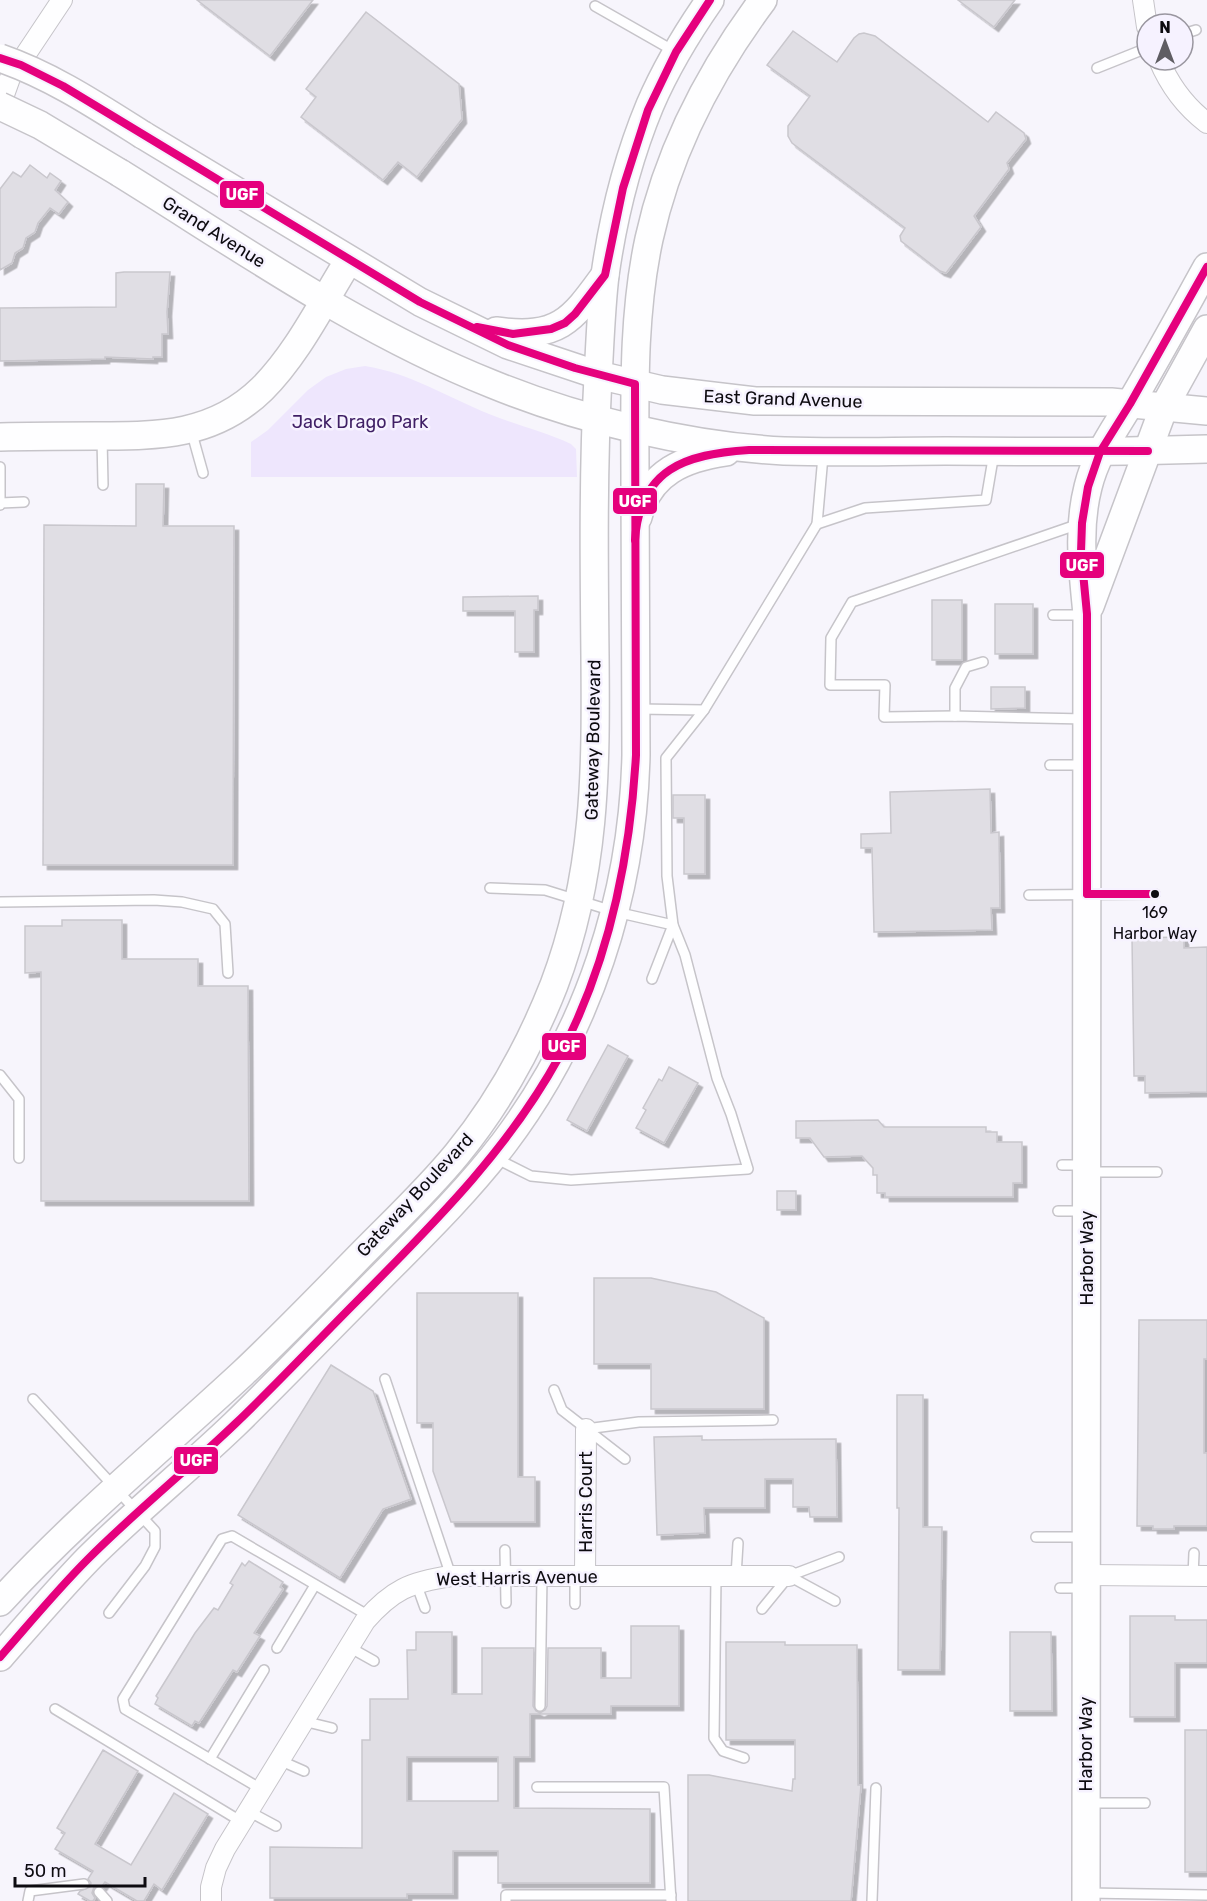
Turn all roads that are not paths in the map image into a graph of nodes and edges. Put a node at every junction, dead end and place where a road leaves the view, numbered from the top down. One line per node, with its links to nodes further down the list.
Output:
1 (62, 0): 9 (street)
2 (710, 0): 5 (main road, Gateway Boulevard)
3 (763, 0): 19 (main road, Gateway Boulevard)
4 (595, 6): 5 (lane)
5 (676, 52): 14 (main road, Gateway Boulevard)
6 (1135, 53): 7 (lane)
7 (1096, 68)
8 (1164, 72): 11 (street)
9 (3, 74): 10 (street); 12 (main road, bridge)
10 (0, 106): 15 (main road, Grand Avenue, bridge)
11 (1207, 123)
12 (349, 260): 15 (main road); 16 (main road, East Grand Avenue)
13 (1207, 267): 20 (main road, Harbor Way)
14 (605, 275): 16 (main road); 18 (main road, Gateway Boulevard)
15 (324, 300): 23 (main road, Grand Avenue); 25 (main road)
16 (468, 326): 18 (main road, East Grand Avenue)
17 (1207, 328): 21 (main road, Harbor Way)
18 (598, 375): 19 (main road, East Grand Avenue); 23 (main road, Gateway Boulevard)
19 (635, 384): 20 (main road, East Grand Avenue); 24 (main road, Gateway Boulevard)
20 (1130, 404): 21 (main road, East Grand Avenue); 33 (main road, Harbor Way)
21 (1164, 407): 22 (main road, East Grand Avenue); 32 (main road, Harbor Way)
22 (1207, 411)
23 (596, 418): 24 (main road); 55 (main road, Gateway Boulevard)
24 (635, 428): 28 (main road); 41 (main road, Gateway Boulevard)
25 (192, 430): 26 (main road); 35 (lane)
26 (102, 436): 27 (main road); 36 (lane)
27 (0, 437)
28 (751, 448): 30 (main road); 41 (main road)
29 (1207, 449): 32 (main road)
30 (823, 451): 31 (main road); 40 (lane)
31 (995, 451): 33 (main road); 40 (lane)
32 (1148, 451): 33 (main road); 43 (main road, Harbor Way)
33 (1100, 452): 39 (main road, Harbor Way)
34 (0, 466): 38 (lane)
35 (203, 473)
36 (103, 485)
37 (24, 502): 38 (lane)
38 (0, 504)
39 (1082, 523): 43 (main road, Harbor Way); 47 (lane)
40 (817, 524): 46 (lane)
41 (635, 538): 45 (main road, Gateway Boulevard)
42 (1053, 615): 43 (lane)
43 (1087, 615): 48 (main road, Harbor Way)
44 (983, 662): 47 (lane)
45 (636, 708): 46 (lane); 57 (main road, Gateway Boulevard)
46 (704, 710): 58 (lane)
47 (955, 716): 48 (lane)
48 (1087, 720): 50 (main road, Harbor Way)
49 (1050, 765): 50 (lane)
50 (1087, 765): 52 (main road, Harbor Way)
51 (490, 888): 55 (lane)
52 (1087, 894): 53 (lane); 54 (lane); 64 (main road, Harbor Way)
53 (1155, 894)
54 (1029, 895)
55 (579, 900): 57 (lane); 74 (main road, Gateway Boulevard)
56 (0, 902): 59 (lane)
57 (616, 912): 58 (lane); 62 (main road, Gateway Boulevard)
58 (672, 925): 60 (lane); 62 (lane)
59 (228, 973)
60 (652, 979)
61 (0, 1075): 63 (lane)
62 (493, 1157): 75 (main road, Gateway Boulevard)
63 (19, 1158)
64 (1078, 1168): 65 (lane); 67 (main road, Harbor Way)
65 (1156, 1172)
66 (1058, 1211): 67 (lane)
67 (1087, 1211): 77 (main road, Harbor Way)
68 (385, 1379): 82 (lane)
69 (554, 1390): 72 (lane)
70 (33, 1399): 74 (lane)
71 (773, 1420): 72 (lane)
72 (586, 1429): 73 (lane); 85 (street, Harris Court)
73 (625, 1459)
74 (114, 1487): 75 (lane); 94 (main road, Gateway Boulevard)
75 (138, 1513): 99 (lane); 103 (main road, Gateway Boulevard)
76 (1036, 1537): 77 (lane)
77 (1086, 1537): 91 (main road, Harbor Way)
78 (738, 1543): 87 (lane)
79 (505, 1550): 83 (lane)
80 (1194, 1554): 89 (lane)
81 (839, 1557): 88 (lane)
82 (451, 1576): 83 (street, West Harris Avenue); 90 (street, West Harris Avenue)
83 (506, 1576): 84 (street, West Harris Avenue); 95 (lane)
84 (542, 1576): 85 (street, West Harris Avenue); 106 (lane)
85 (580, 1576): 86 (street, West Harris Avenue); 96 (lane)
86 (716, 1576): 87 (street, West Harris Avenue); 110 (lane)
87 (736, 1576): 88 (street, West Harris Avenue)
88 (789, 1576): 93 (lane); 98 (lane)
89 (1200, 1576): 91 (street)
90 (416, 1583): 97 (lane); 100 (street, West Harris Avenue)
91 (1077, 1584): 117 (main road, Harbor Way)
92 (315, 1585): 100 (lane); 102 (lane); 111 (lane)
93 (835, 1600)
94 (0, 1602)
95 (506, 1603)
96 (575, 1604)
97 (425, 1608)
98 (762, 1610)
99 (109, 1613)
100 (369, 1616): 101 (street, West Harris Avenue)
101 (349, 1647): 104 (lane); 108 (street, West Harris Avenue)
102 (277, 1648)
103 (0, 1657)
104 (374, 1661)
105 (264, 1670): 111 (lane)
106 (540, 1706)
107 (55, 1709): 119 (lane)
108 (303, 1721): 109 (lane); 112 (street, West Harris Avenue)
109 (332, 1728)
110 (744, 1758)
111 (210, 1759): 116 (lane)
112 (279, 1760): 113 (lane); 116 (street, West Harris Avenue)
113 (304, 1771)
114 (537, 1787): 125 (lane)
115 (876, 1788): 130 (lane)
116 (261, 1789): 119 (street, West Harris Avenue)
117 (1086, 1803): 118 (lane); 124 (main road, Harbor Way)
118 (1145, 1803)
119 (245, 1816): 120 (lane); 128 (street, West Harris Avenue)
120 (276, 1826)
121 (84, 1884): 126 (lane)
122 (99, 1892): 127 (lane)
123 (1206, 1895): 124 (lane)
124 (1086, 1897)
125 (671, 1898): 129 (lane)
126 (28, 1901)
127 (107, 1901)
128 (211, 1901)
129 (506, 1901)
130 (872, 1901)

